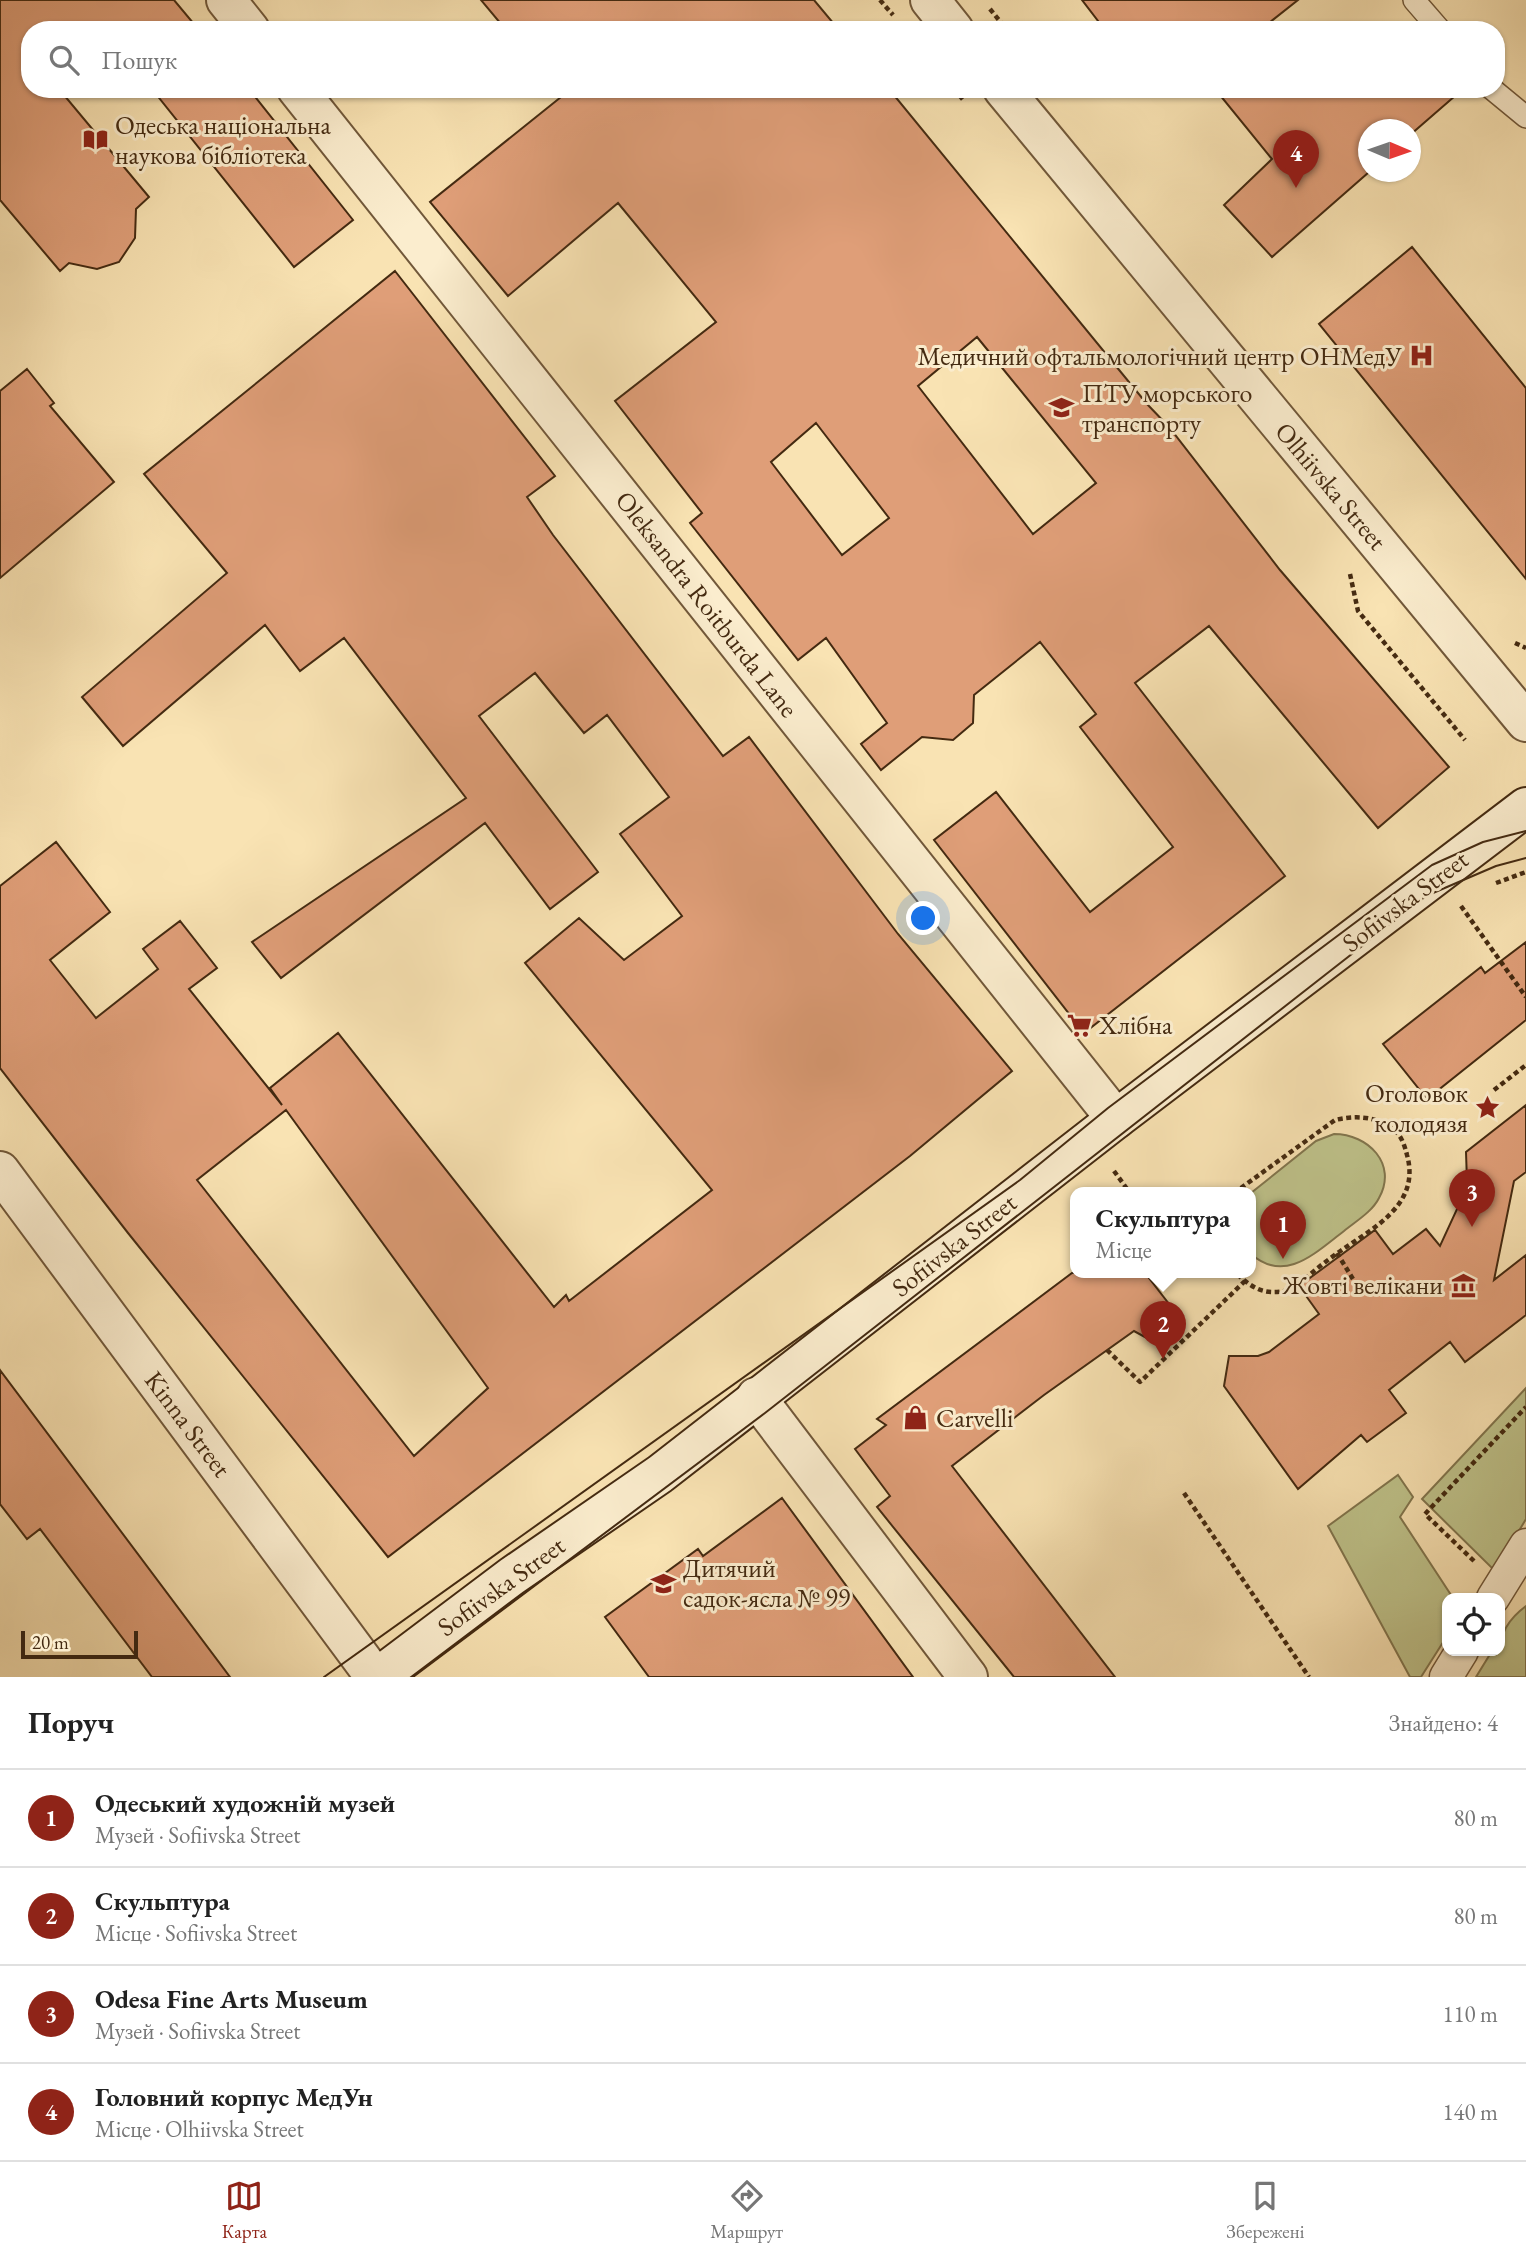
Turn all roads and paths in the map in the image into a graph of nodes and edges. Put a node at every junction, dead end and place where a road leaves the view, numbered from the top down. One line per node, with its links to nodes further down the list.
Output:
1 (226, 0): 5 (street)
2 (930, 0): 6 (street)
3 (982, 0): 7 (path)
4 (1414, 0): 8 (lane)
5 (243, 21)
6 (947, 21)
7 (1000, 21)
8 (1432, 21)
9 (304, 98): 19 (street, Oleksandra Roitburda Lane)
10 (1010, 98): 13 (street, Olhiivska Street)
11 (1503, 98): 12 (lane)
12 (1526, 117)
13 (1526, 722)
14 (1526, 807): 19 (street, Sofiivska Street)
15 (1455, 897): 16 (path)
16 (1526, 997)
17 (1526, 1065): 18 (path)
18 (1494, 1090)
19 (1116, 1119): 27 (street, Sofiivska Street)
20 (0, 1171): 33 (street, Kinna Street)
21 (1242, 1187): 22 (path)
22 (1337, 1253): 24 (path); 25 (path)
23 (1242, 1278): 24 (path)
24 (1245, 1281): 26 (path)
25 (1356, 1284)
26 (1107, 1350)
27 (756, 1397): 33 (street, Sofiivska Street); 34 (street)
28 (1526, 1407): 31 (path)
29 (1184, 1493): 35 (path)
30 (1526, 1545): 31 (street)
31 (1496, 1592)
32 (1459, 1656): 36 (street)
33 (377, 1677)
34 (968, 1677)
35 (1309, 1677)
36 (1446, 1677)

